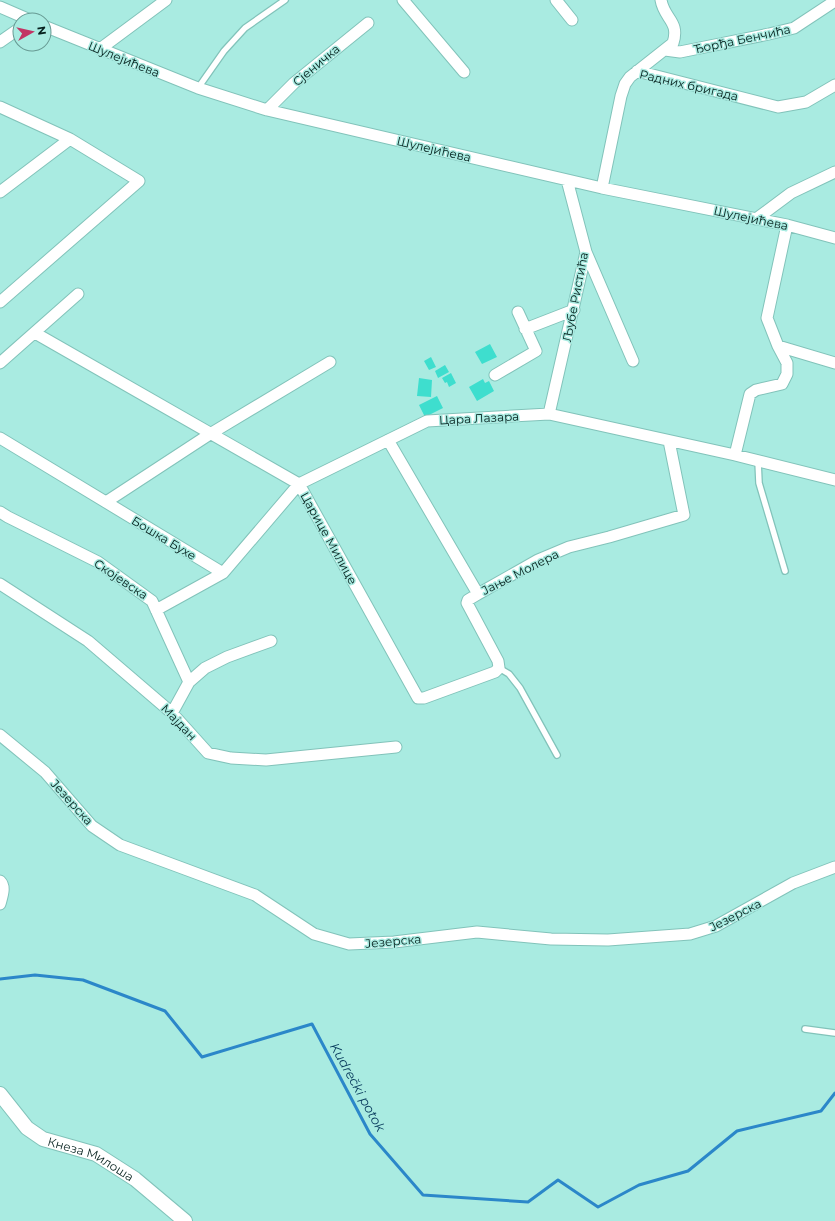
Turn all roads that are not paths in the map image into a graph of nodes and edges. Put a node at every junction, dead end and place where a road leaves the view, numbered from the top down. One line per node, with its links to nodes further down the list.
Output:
1 (166, 0): 14 (street)
2 (285, 0): 19 (lane)
3 (403, 0): 17 (street)
4 (556, 0): 9 (street)
5 (662, 0): 15 (street)
6 (835, 1): 15 (street, Ђорђа Бенчића)
7 (0, 7): 8 (street)
8 (12, 12)
9 (572, 20)
10 (368, 23): 21 (street, Сјеничка)
11 (52, 29): 14 (street, Шулејићева)
12 (12, 34): 13 (street)
13 (0, 42)
14 (100, 49): 19 (street, Шулејићева)
15 (664, 50): 16 (street)
16 (637, 71): 18 (street, Радних бригада); 25 (street, Радних бригада)
17 (464, 72)
18 (835, 85)
19 (198, 88): 21 (street, Шулејићева)
20 (0, 107): 22 (street)
21 (267, 110): 24 (street, Шулејићева)
22 (70, 138): 26 (street); 32 (street)
23 (835, 172): 27 (street)
24 (567, 180): 25 (street, Шулејићева); 30 (street, Љубе Ристића)
25 (602, 188): 27 (street, Шулејићева)
26 (0, 192)
27 (756, 219): 28 (street, Шулејићева)
28 (787, 225): 29 (street, Шулејићева); 37 (street)
29 (835, 238)
30 (586, 252): 33 (street, Љубе Ристића); 38 (street)
31 (78, 294): 36 (street)
32 (0, 302)
33 (574, 310): 35 (street); 43 (street, Љубе Ристића)
34 (518, 312): 35 (street)
35 (525, 329): 42 (street)
36 (35, 333): 41 (street); 44 (street, Царице Милице)
37 (778, 346): 40 (street); 48 (street)
38 (633, 361)
39 (330, 362): 44 (street)
40 (835, 363)
41 (0, 364)
42 (495, 375)
43 (549, 414): 46 (street, Цара Лазара); 47 (street, Цара Лазара)
44 (210, 434): 51 (street, Царице Милице); 52 (street)
45 (0, 438): 52 (street, Бошка Бухе)
46 (388, 440): 51 (street, Цара Лазара); 57 (street, Јање Молера)
47 (669, 441): 48 (street, Цара Лазара); 57 (street, Јање Молера)
48 (735, 455): 49 (street, Цара Лазара)
49 (758, 461): 50 (street, Цара Лазара); 54 (lane)
50 (835, 480)
51 (299, 484): 55 (street, Цара Лазара); 60 (street, Царице Милице)
52 (106, 502): 55 (street, Бошка Бухе)
53 (0, 512): 58 (street, Скојевска)
54 (785, 571)
55 (223, 573): 58 (street, Цара Лазара)
56 (0, 584): 62 (street, Мајдан)
57 (478, 594): 60 (street)
58 (156, 610): 61 (street, Скојевска)
59 (271, 641): 61 (street)
60 (499, 668): 65 (lane)
61 (189, 682): 62 (street)
62 (172, 713): 64 (street, Мајдан)
63 (0, 734): 66 (street, Језерска)
64 (394, 747)
65 (557, 755)
66 (835, 867)
67 (0, 881): 68 (street)
68 (0, 904)
69 (805, 1029): 70 (lane)
70 (835, 1033)
71 (0, 1094): 72 (street, Кнеза Милоша)
72 (185, 1221)

